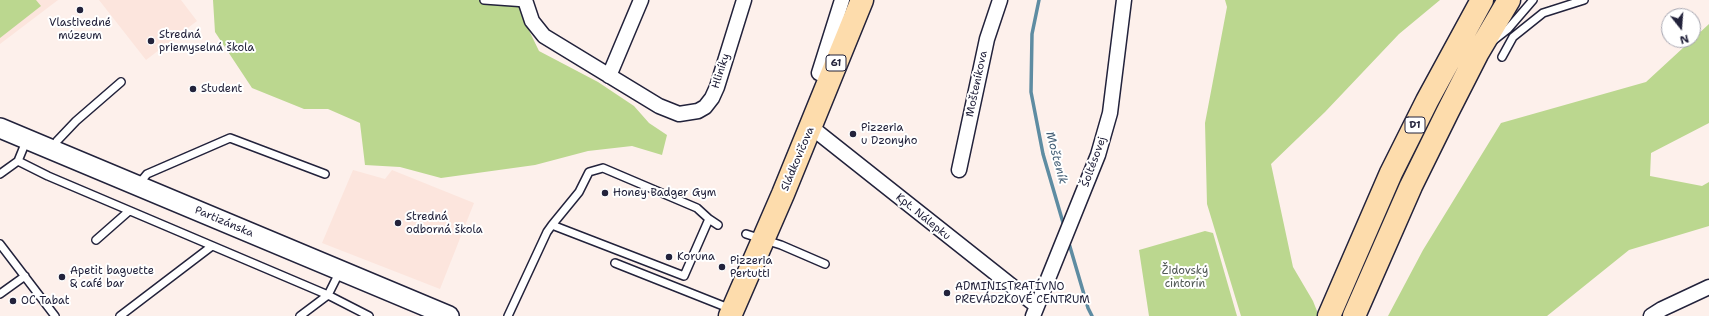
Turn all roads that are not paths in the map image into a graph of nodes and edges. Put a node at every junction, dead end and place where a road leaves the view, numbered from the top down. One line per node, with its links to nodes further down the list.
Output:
1 (484, 0): 11 (lane)
2 (641, 0): 15 (street)
3 (744, 0): 15 (street, Hliníky)
4 (842, 0): 16 (street, Sládkovičova)
5 (862, 0): 16 (main road, Sládkovičova / 61)
6 (1000, 0): 23 (street, Mošteníkova)
7 (1124, 0): 42 (street, Šoltésovej)
8 (1482, 0): 50 (main road, D1)
9 (1509, 0): 13 (main road, D1)
10 (1584, 0): 14 (lane)
11 (526, 1): 15 (street, Hliníky)
12 (1534, 1): 13 (lane)
13 (1477, 54): 51 (main road, D1)
14 (1502, 57)
15 (609, 76)
16 (823, 79): 18 (main road, Sládkovičova / 61)
17 (121, 82): 21 (lane)
18 (811, 127): 31 (main road, Sládkovičova / 61); 42 (street, Kpt. Nálepku)
19 (0, 128): 20 (main road, Partizánska)
20 (27, 139): 21 (main road, Partizánska); 22 (lane)
21 (52, 150): 26 (main road, Partizánska)
22 (18, 161): 24 (lane); 27 (lane)
23 (959, 170)
24 (0, 174)
25 (325, 174): 26 (lane)
26 (137, 186): 37 (main road, Partizánska)
27 (129, 211): 32 (lane); 34 (lane)
28 (709, 219): 29 (lane); 29 (lane); 30 (lane)
29 (552, 225): 49 (lane)
30 (718, 225)
31 (755, 236): 36 (lane); 43 (main road, Sládkovičova / 61)
32 (96, 240)
33 (0, 244): 38 (lane)
34 (212, 246): 41 (lane); 45 (lane)
35 (615, 263): 43 (lane)
36 (825, 264)
37 (340, 271): 41 (lane); 48 (main road, Partizánska)
38 (24, 276): 40 (lane); 44 (lane)
39 (1709, 287): 52 (street)
40 (0, 294)
41 (328, 295): 46 (lane); 47 (lane)
42 (1035, 311)
43 (732, 314)
44 (55, 316)
45 (120, 316)
46 (300, 316)
47 (369, 316)
48 (449, 316)
49 (508, 316)
50 (1329, 316)
51 (1354, 316)
52 (1651, 316)

